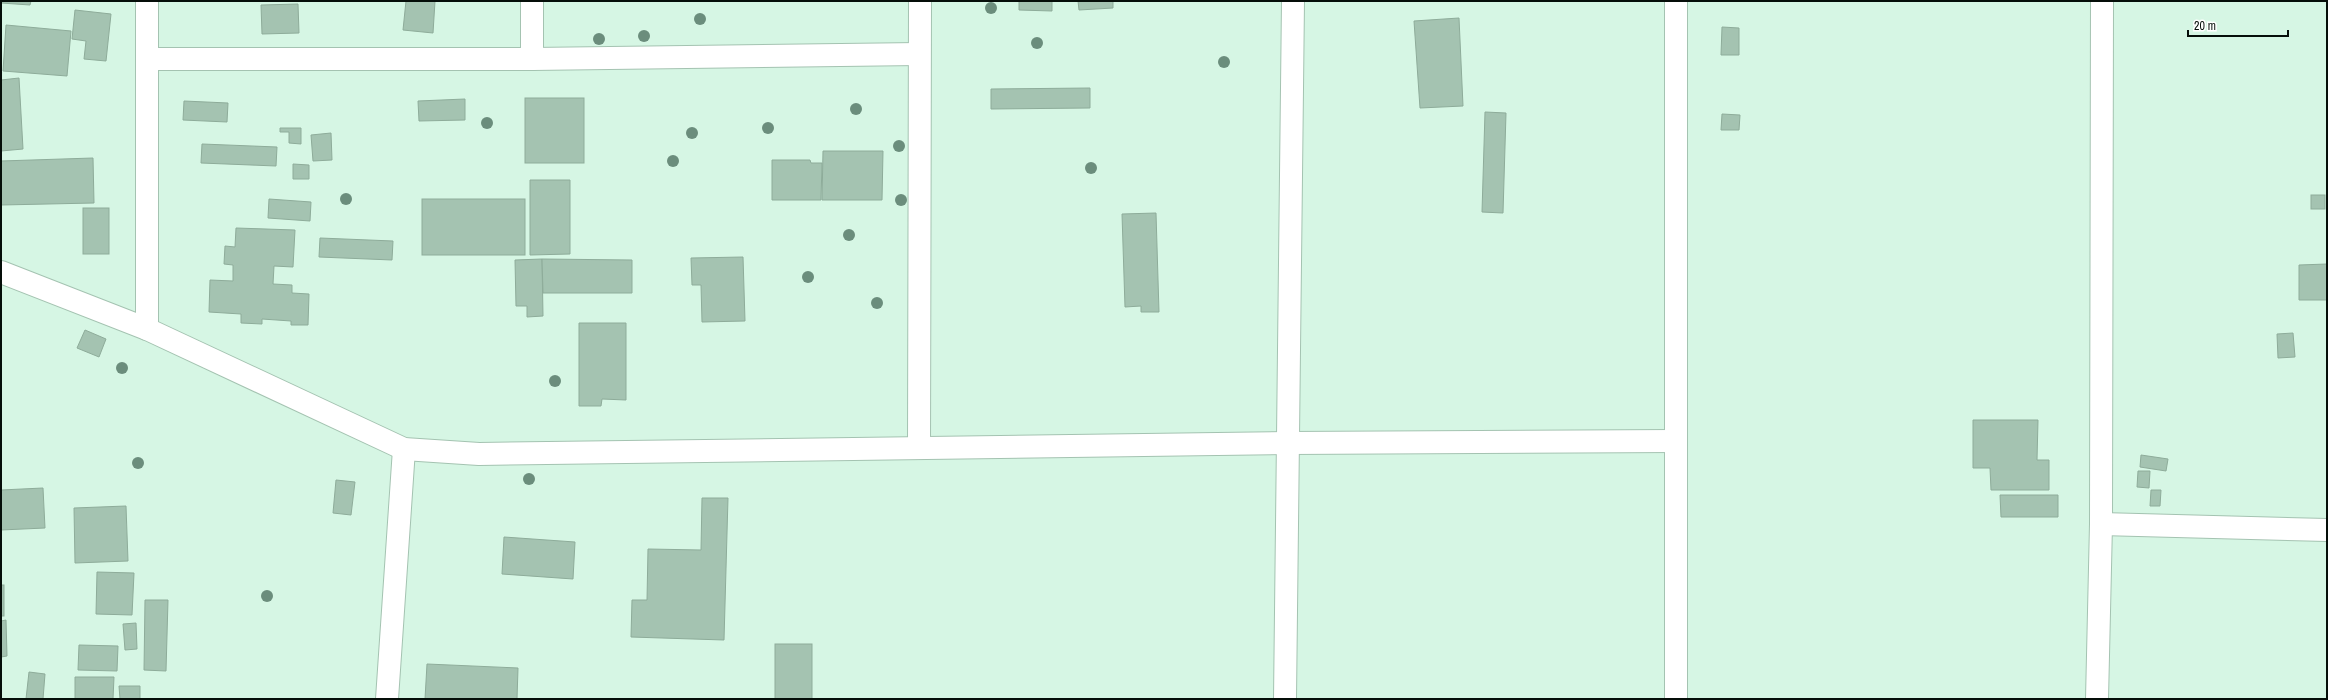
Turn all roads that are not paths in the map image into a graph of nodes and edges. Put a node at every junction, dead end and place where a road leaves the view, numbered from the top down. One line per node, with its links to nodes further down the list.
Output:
1 (147, 1): 8 (street)
2 (532, 1): 9 (street)
3 (920, 1): 7 (street)
4 (1293, 1): 13 (street)
5 (1676, 1): 12 (street)
6 (2102, 1): 16 (street)
7 (919, 54): 9 (street); 14 (street)
8 (147, 59): 9 (street); 11 (street)
9 (532, 59)
10 (1, 272): 11 (street)
11 (147, 329): 15 (street)
12 (1676, 441): 13 (street); 20 (street)
13 (1288, 443): 14 (street); 19 (street)
14 (919, 448): 15 (street)
15 (404, 449): 18 (street)
16 (2101, 524): 17 (street); 21 (street)
17 (2327, 530)
18 (387, 699)
19 (1285, 699)
20 (1676, 699)
21 (2097, 699)

